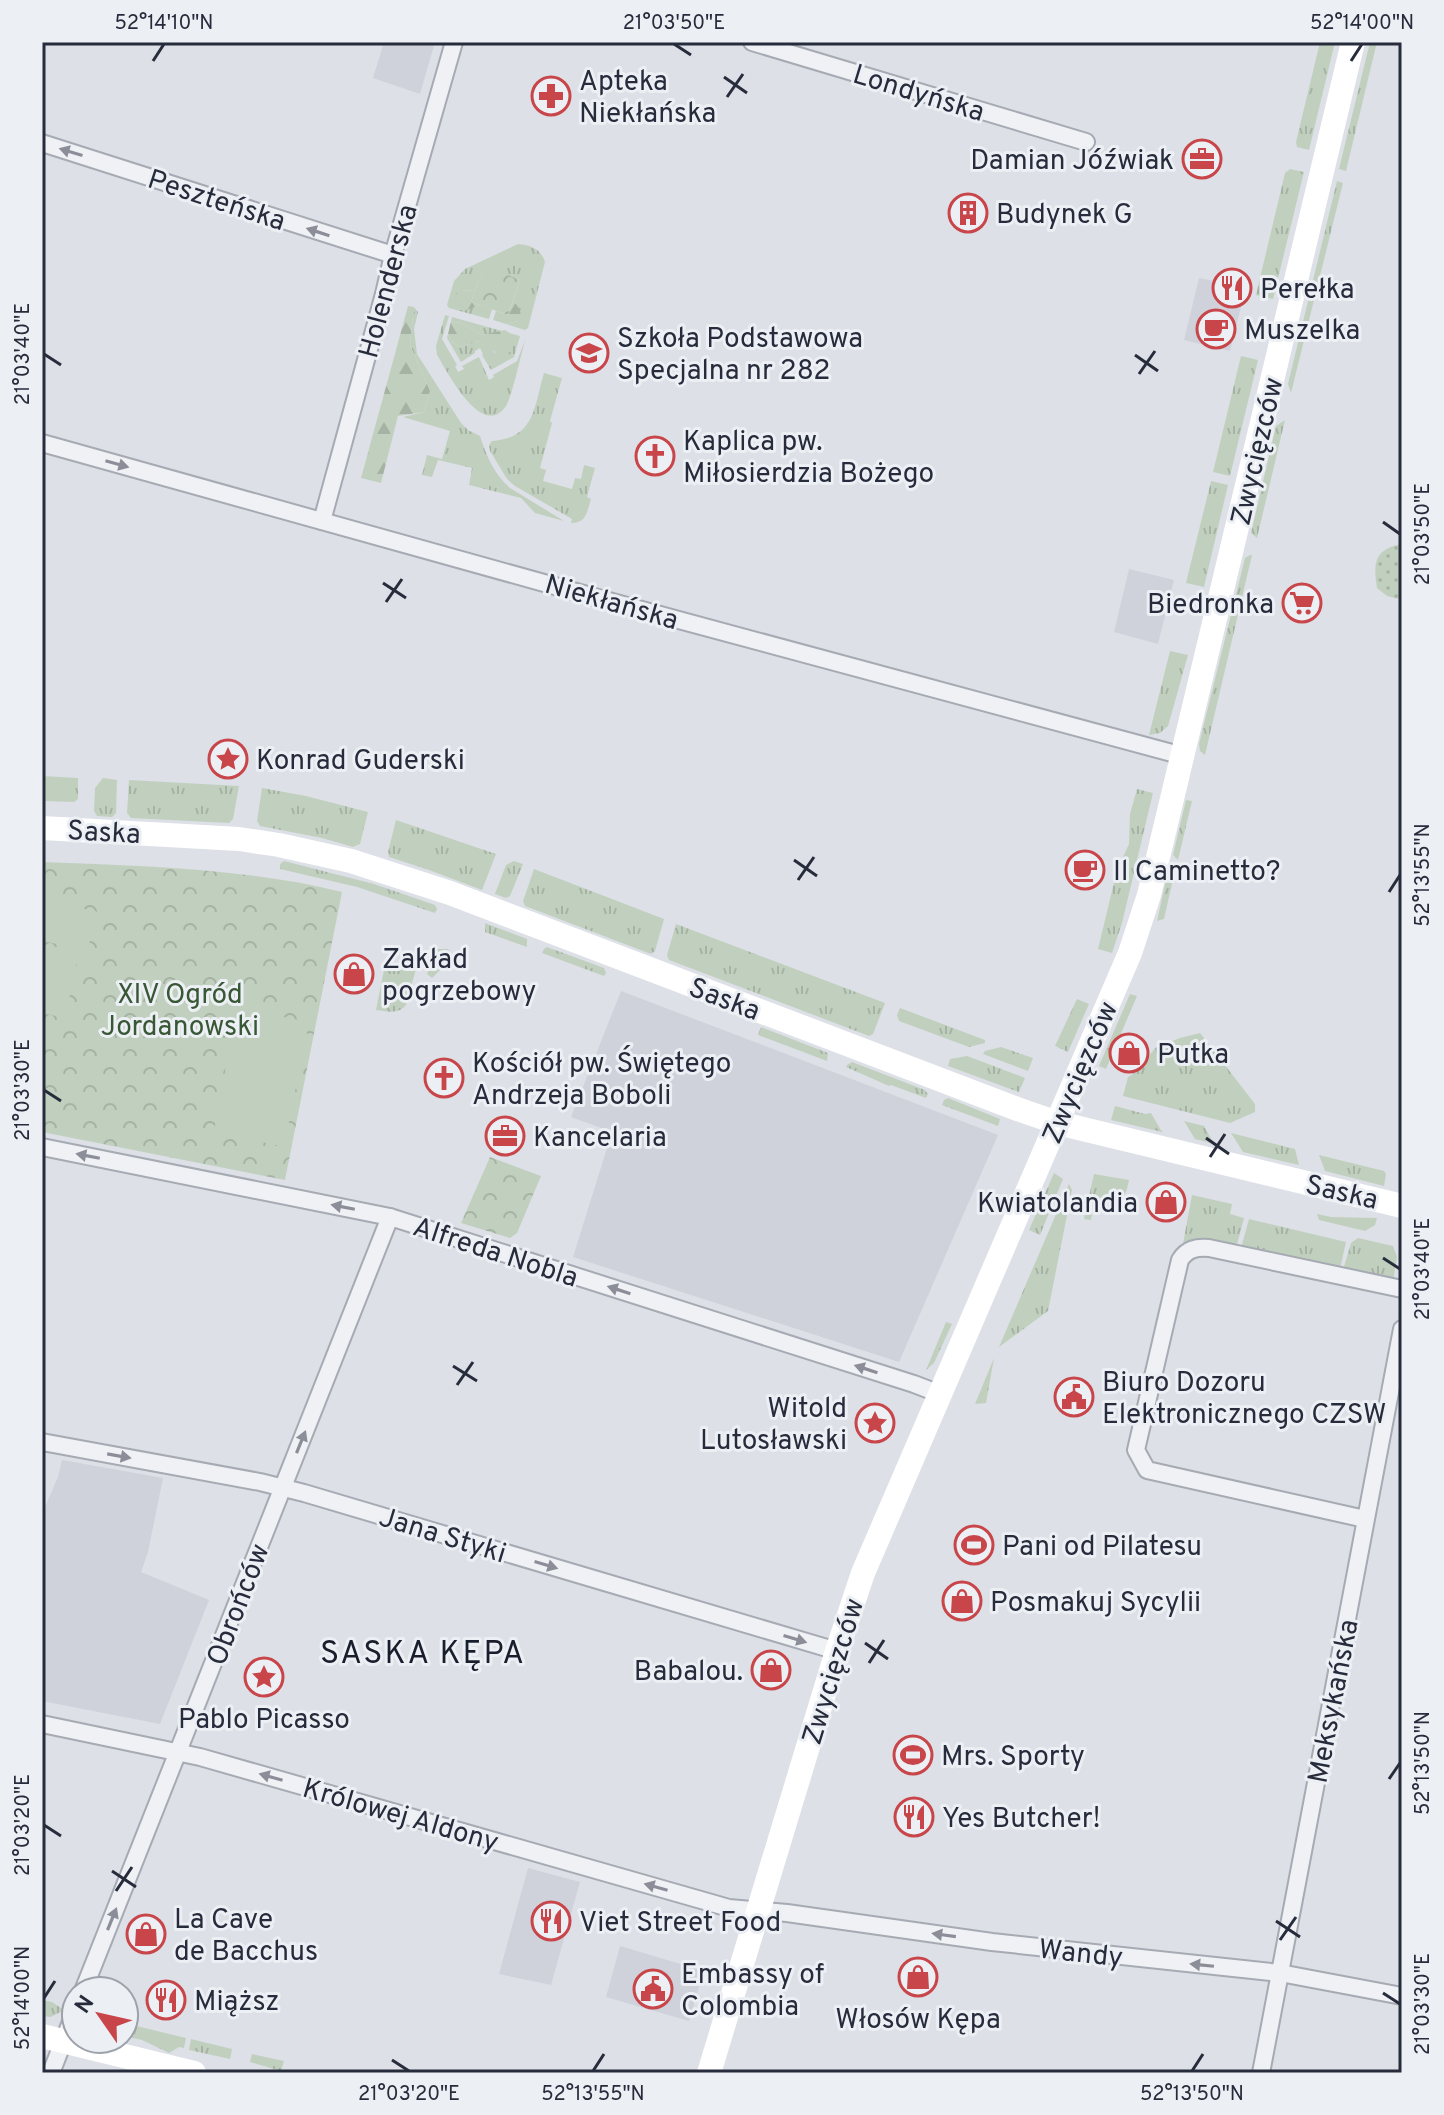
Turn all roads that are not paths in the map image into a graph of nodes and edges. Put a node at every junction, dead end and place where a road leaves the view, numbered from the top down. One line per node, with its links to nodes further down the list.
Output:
1 (454, 42): 6 (street, Holenderska)
2 (752, 42): 4 (street, Londyńska)
3 (1353, 42): 9 (street, Zwycięzców)
4 (1086, 142)
5 (42, 143): 6 (street, Peszteńska, one-way to 5)
6 (393, 255): 8 (street, Holenderska)
7 (42, 443): 8 (street, Niekłańska, one-way to 8)
8 (322, 521): 9 (street, Niekłańska)
9 (1183, 756): 11 (street, Zwycięzców)
10 (42, 828): 11 (street, Saska)
11 (1058, 1123): 13 (street, Saska); 17 (street, Zwycięzców)
12 (42, 1147): 14 (street, Alfreda Nobla, one-way to 12)
13 (1402, 1206)
14 (390, 1217): 17 (street, Alfreda Nobla, one-way to 14); 19 (street, Obrońców, one-way to 14)
15 (1402, 1289): 20 (street)
16 (1402, 1329): 20 (street, Meksykańska)
17 (940, 1394): 21 (street, Zwycięzców)
18 (42, 1442): 19 (street, Jana Styki, one-way to 19)
19 (283, 1488): 21 (street, Jana Styki, one-way to 21); 23 (street, Obrońców)
20 (1365, 1519): 25 (street, Meksykańska)
21 (837, 1651): 24 (street, Zwycięzców)
22 (42, 1724): 23 (street, Królowej Aldony)
23 (178, 1753): 24 (street, Królowej Aldony, one-way to 23); 26 (street, Obrońców, one-way to 23)
24 (759, 1910): 25 (street, Wandy, one-way to 24); 31 (street, Zwycięzców)
25 (1280, 1973): 27 (street, Wandy); 32 (street, Meksykańska)
26 (89, 1975)
27 (1402, 1996)
28 (53, 2038): 29 (street); 30 (street)
29 (51, 2073)
30 (194, 2073)
31 (709, 2073)
32 (1261, 2073)

